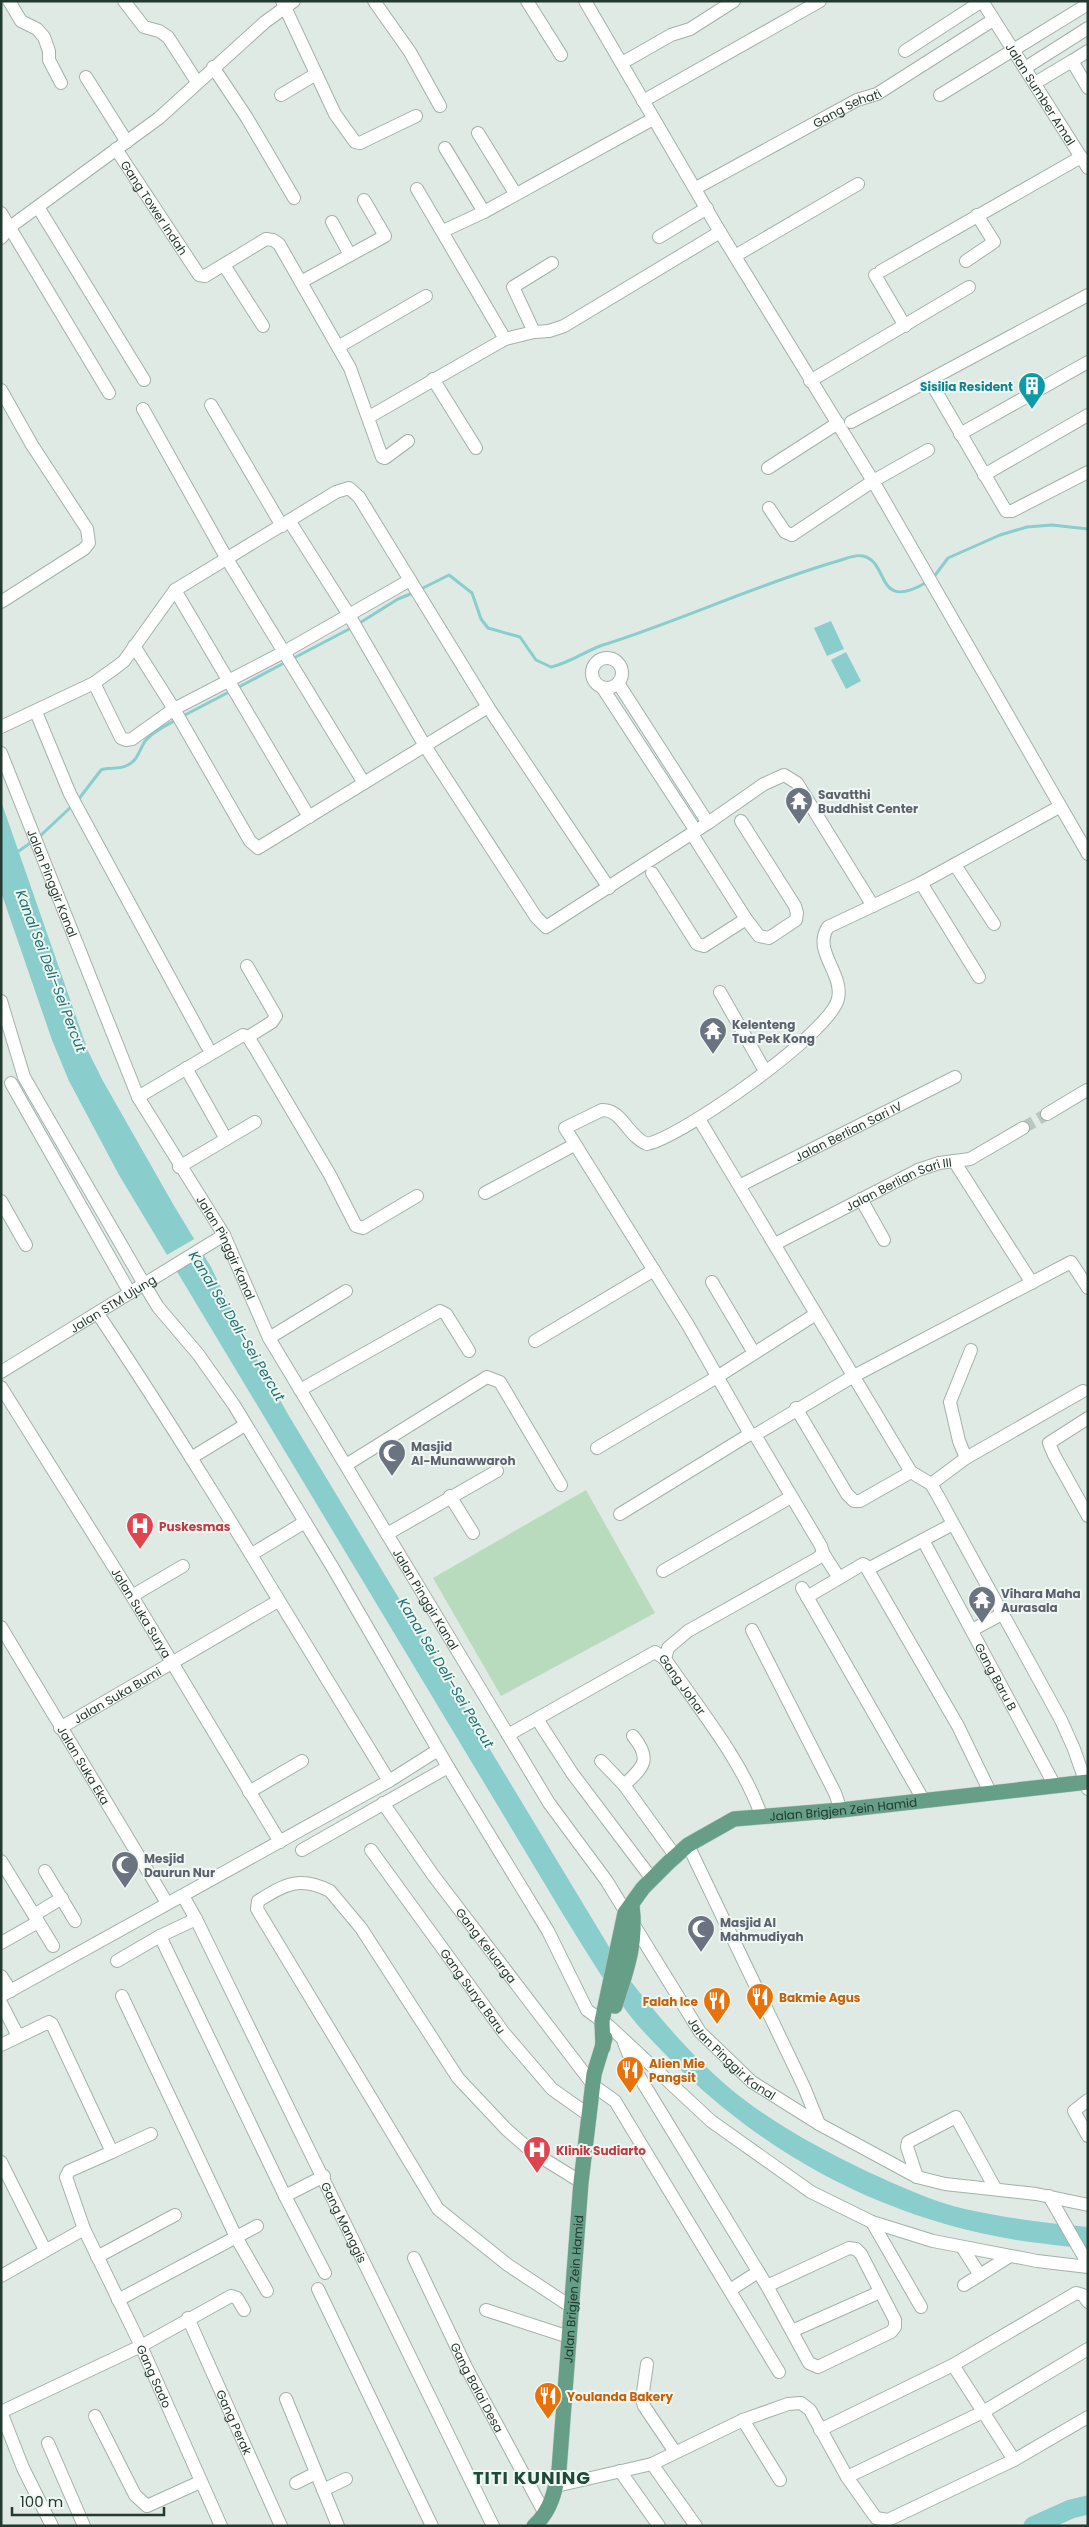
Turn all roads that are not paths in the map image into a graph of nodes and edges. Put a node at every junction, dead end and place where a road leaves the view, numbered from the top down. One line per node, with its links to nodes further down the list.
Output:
1 (9, 1): 24 (street)
2 (124, 1): 23 (street)
3 (374, 1): 30 (street)
4 (527, 1): 16 (street)
5 (585, 1): 18 (street)
6 (734, 1): 18 (street)
7 (820, 1): 29 (street)
8 (982, 1): 11 (street, Jalan Sumber Amal); 14 (street)
9 (287, 3): 19 (street); 21 (street)
10 (1088, 4): 13 (street)
11 (993, 20): 13 (street, Jalan Sumber Amal); 38 (street, Gang Sehati)
12 (1088, 28): 20 (street)
13 (1012, 50): 20 (street, Jalan Sumber Amal); 28 (street)
14 (905, 51)
15 (1088, 51): 17 (street)
16 (560, 54)
17 (1072, 62): 25 (street); 26 (street)
18 (622, 63): 29 (street)
19 (213, 67): 23 (street); 41 (street)
20 (1025, 68): 25 (street, Jalan Sumber Amal)
21 (316, 74): 27 (street); 31 (street)
22 (86, 77): 34 (street, Gang Tower Indah)
23 (197, 82): 34 (street)
24 (61, 83)
25 (1035, 83): 36 (street, Jalan Sumber Amal)
26 (1088, 88)
27 (281, 95)
28 (940, 95)
29 (644, 101): 32 (street)
30 (440, 106)
31 (416, 116)
32 (653, 118): 38 (street); 40 (street)
33 (478, 133): 40 (street)
34 (122, 146): 43 (street); 58 (street, Gang Tower Indah)
35 (445, 148): 45 (street)
36 (1084, 163): 47 (street)
37 (858, 184): 55 (street)
38 (696, 188): 44 (street)
39 (417, 190): 50 (street)
40 (515, 193): 45 (street)
41 (294, 198)
42 (364, 200): 54 (street)
43 (38, 207): 49 (street); 70 (street)
44 (707, 208): 51 (street); 52 (street)
45 (484, 212): 50 (street)
46 (1, 213): 49 (street)
47 (977, 215): 56 (street); 64 (street)
48 (332, 222): 54 (street)
49 (10, 227): 53 (street); 74 (street)
50 (443, 231): 66 (street)
51 (720, 232): 55 (street); 65 (street)
52 (659, 237)
53 (1, 238)
54 (350, 255): 59 (street)
55 (735, 256): 71 (street)
56 (966, 261)
57 (552, 263): 65 (street)
58 (224, 265): 59 (street); 63 (street)
59 (302, 282): 67 (street)
60 (969, 287): 64 (street)
61 (426, 296): 67 (street)
62 (1086, 301): 72 (street)
63 (263, 326)
64 (905, 326): 71 (street)
65 (534, 332): 66 (street)
66 (505, 339): 69 (street)
67 (338, 346): 78 (street)
68 (1088, 362): 81 (street)
69 (433, 379): 78 (street); 83 (street)
70 (144, 380)
71 (810, 381): 80 (street)
72 (930, 381): 79 (street); 81 (street)
73 (1, 390): 94 (street)
74 (109, 394)
75 (211, 405): 90 (street)
76 (143, 409): 91 (street)
77 (1088, 415): 87 (street)
78 (369, 418): 82 (street)
79 (851, 422)
80 (838, 423): 85 (street); 88 (street)
81 (960, 434): 87 (street)
82 (408, 441)
83 (476, 448)
84 (928, 450): 88 (street)
85 (768, 468)
86 (1088, 472): 87 (street)
87 (984, 475)
88 (873, 481): 89 (street); 109 (street)
89 (769, 508)
90 (286, 524): 91 (street); 92 (street); 95 (street)
91 (227, 559): 93 (street); 97 (street)
92 (411, 581): 95 (street); 102 (street)
93 (175, 590): 96 (street); 101 (street)
94 (1, 602)
95 (350, 618): 97 (street); 106 (street)
96 (134, 646): 98 (street); 104 (street)
97 (288, 659): 101 (street); 108 (street)
98 (94, 683): 103 (street); 104 (street)
99 (618, 683): 100 (street); 100 (street); 112 (street)
100 (602, 687): 113 (street)
101 (232, 688): 104 (street); 110 (street)
102 (488, 707): 106 (street); 118 (street)
103 (36, 712): 105 (street); 127 (street)
104 (175, 712): 110 (street)
105 (1, 727)
106 (425, 746): 108 (street); 118 (street)
107 (1, 753): 134 (street, Jalan Pinggir Kanal)
108 (364, 783): 110 (street)
109 (1059, 807): 114 (street); 115 (street)
110 (310, 817)
111 (741, 821): 120 (street)
112 (708, 823): 113 (street); 119 (street)
113 (694, 832): 118 (street); 120 (street)
114 (1088, 854)
115 (955, 865): 117 (street); 121 (street)
116 (652, 873): 120 (street)
117 (921, 883): 119 (street); 123 (street)
118 (608, 888)
119 (874, 906): 129 (street)
120 (746, 919)
121 (994, 924)
122 (247, 966): 126 (street)
123 (979, 978)
124 (720, 992): 129 (street)
125 (1, 1001): 130 (street)
126 (248, 1037): 128 (street); 145 (street)
127 (207, 1046)
128 (186, 1068): 134 (street); 139 (street)
129 (765, 1070): 136 (street)
130 (24, 1077): 132 (street); 153 (street)
131 (955, 1077): 143 (street, Jalan Berlian Sari IV)
132 (6, 1085): 158 (street)
133 (1087, 1090): 135 (street)
134 (138, 1097): 142 (street, Jalan Pinggir Kanal)
135 (1047, 1114)
136 (699, 1119): 140 (street); 143 (street)
137 (256, 1122): 139 (street)
138 (1023, 1128): 141 (street, Jalan Berlian Sari III)
139 (226, 1139): 142 (street)
140 (574, 1145): 144 (street); 152 (street)
141 (954, 1161): 146 (street, Jalan Berlian Sari III); 155 (street)
142 (179, 1167): 148 (street, Jalan Pinggir Kanal)
143 (741, 1185): 150 (street)
144 (485, 1192)
145 (417, 1196)
146 (861, 1199): 149 (street); 150 (street, Jalan Berlian Sari III)
147 (1, 1201): 151 (street)
148 (219, 1238): 153 (street, Jalan STM Ujung); 161 (street, Jalan Pinggir Kanal)
149 (884, 1240)
150 (775, 1244): 160 (street)
151 (26, 1245)
152 (654, 1270): 162 (street); 167 (street)
153 (146, 1282): 158 (street, Jalan STM Ujung); 174 (street)
154 (712, 1282): 165 (street)
155 (1032, 1283): 156 (street); 168 (street)
156 (1088, 1288)
157 (346, 1292): 161 (street)
158 (130, 1293): 159 (street, Jalan STM Ujung)
159 (98, 1314): 166 (street, Jalan STM Ujung); 177 (street)
160 (816, 1314): 165 (street); 168 (street)
161 (269, 1338): 170 (street, Jalan Pinggir Kanal)
162 (535, 1341)
163 (971, 1350): 178 (street)
164 (469, 1351): 170 (street)
165 (754, 1353): 167 (street)
166 (1, 1372)
167 (717, 1376): 175 (street); 176 (street)
168 (852, 1377): 172 (street); 181 (street)
169 (1, 1387): 199 (street, Jalan Suka Surya)
170 (300, 1390): 179 (street, Jalan Pinggir Kanal)
171 (1083, 1391): 178 (street)
172 (796, 1408): 175 (street); 181 (street)
173 (1088, 1418): 187 (street)
174 (245, 1425): 177 (street); 188 (street)
175 (752, 1434): 185 (street); 186 (street)
176 (597, 1448)
177 (191, 1458): 194 (street)
178 (966, 1458): 182 (street)
179 (346, 1465): 183 (street); 191 (street, Jalan Pinggir Kanal)
180 (497, 1471): 184 (street)
181 (911, 1472): 182 (street)
182 (931, 1484): 189 (street)
183 (561, 1485)
184 (450, 1496): 190 (street); 191 (street)
185 (791, 1497): 193 (street); 197 (street)
186 (620, 1514)
187 (1088, 1516)
188 (305, 1522): 194 (street); 211 (street)
189 (953, 1524): 192 (street); 201 (street)
190 (473, 1533)
191 (387, 1534): 209 (street, Jalan Pinggir Kanal)
192 (923, 1540): 196 (street); 204 (street, Gang Baru B)
193 (823, 1553): 198 (street); 205 (street)
194 (252, 1554): 200 (street)
195 (183, 1566): 199 (street)
196 (868, 1570): 198 (street); 220 (street)
197 (663, 1571)
198 (839, 1578): 221 (street)
199 (132, 1596): 206 (street, Jalan Suka Surya)
200 (278, 1601): 206 (street, Jalan Suka Bumi); 215 (street)
201 (1002, 1614): 204 (street); 216 (street)
202 (1, 1627): 208 (street, Jalan Suka Eka)
203 (752, 1630): 223 (street)
204 (972, 1630): 218 (street, Gang Baru B)
205 (665, 1660): 207 (street, Gang Johar); 224 (street, Gang Johar)
206 (171, 1662): 208 (street, Jalan Suka Bumi); 219 (street, Jalan Suka Surya)
207 (537, 1719): 209 (street, Gang Johar); 232 (street)
208 (60, 1728): 235 (street, Jalan Suka Eka)
209 (508, 1736): 236 (street, Jalan Pinggir Kanal)
210 (633, 1736): 217 (street)
211 (438, 1750): 214 (street); 215 (street)
212 (302, 1761): 219 (street)
213 (601, 1761): 217 (street)
214 (448, 1767): 222 (street); 250 (street)
215 (389, 1780): 225 (street)
216 (1086, 1784): 218 (main road, Jalan Brigjen Zein Hamid)
217 (624, 1785): 229 (street)
218 (1055, 1786): 220 (main road, Jalan Brigjen Zein Hamid)
219 (249, 1792): 225 (street, Jalan Suka Surya)
220 (990, 1792): 221 (main road, Jalan Brigjen Zein Hamid)
221 (924, 1801): 223 (main road, Jalan Brigjen Zein Hamid)
222 (383, 1803): 227 (street); 254 (street, Gang Keluarga)
223 (841, 1810): 224 (main road, Jalan Brigjen Zein Hamid)
224 (761, 1815): 226 (main road, Jalan Brigjen Zein Hamid)
225 (280, 1842): 233 (street)
226 (688, 1846): 229 (main road, Jalan Brigjen Zein Hamid); 257 (street)
227 (302, 1850)
228 (371, 1850): 256 (street, Gang Surya Baru)
229 (676, 1857): 232 (main road, Jalan Brigjen Zein Hamid)
230 (1, 1861): 237 (street)
231 (45, 1871): 234 (street)
232 (652, 1879): 236 (main road, Jalan Brigjen Zein Hamid)
233 (183, 1896): 235 (street); 238 (street, Gang Manggis)
234 (62, 1898): 237 (street); 239 (street)
235 (167, 1903): 247 (street)
236 (628, 1909): 240 (main road, Jalan Brigjen Zein Hamid); 243 (main road, Jalan Brigjen Zein Hamid)
237 (36, 1919): 242 (street); 244 (street)
238 (196, 1919): 241 (street); 262 (street, Gang Manggis)
239 (75, 1921)
240 (634, 1927): 243 (main road, Jalan Brigjen Zein Hamid); 257 (street, Jalan Pinggir Kanal)
241 (160, 1936): 245 (street); 266 (street)
242 (1, 1943)
243 (626, 1945): 250 (main road, Jalan Brigjen Zein Hamid)
244 (53, 1946)
245 (116, 1960)
246 (1, 1976): 247 (street)
247 (6, 1994)
248 (122, 1996): 273 (street)
249 (1, 2003): 251 (street)
250 (606, 2022): 252 (street); 254 (main road, Jalan Brigjen Zein Hamid)
251 (18, 2036): 253 (street); 260 (street)
252 (623, 2040): 270 (street); 280 (street)
253 (1, 2045)
254 (594, 2086): 256 (main road, Jalan Brigjen Zein Hamid); 287 (street, Gang Keluarga)
255 (1088, 2100): 259 (street)
256 (590, 2116): 264 (main road, Jalan Brigjen Zein Hamid)
257 (819, 2124): 263 (street, Jalan Pinggir Kanal)
258 (151, 2134): 260 (street)
259 (1088, 2136)
260 (112, 2152): 272 (street, Gang Sado)
261 (1, 2162): 275 (street)
262 (324, 2176): 266 (street); 331 (street, Gang Manggis)
263 (917, 2177): 265 (street, Jalan Pinggir Kanal); 265 (street)
264 (581, 2182): 292 (main road, Jalan Brigjen Zein Hamid); 292 (street)
265 (995, 2188): 267 (street, Jalan Pinggir Kanal)
266 (285, 2196): 281 (street)
267 (1051, 2200): 268 (street, Jalan Pinggir Kanal); 279 (street)
268 (1088, 2205)
269 (175, 2215): 277 (street)
270 (872, 2222): 274 (street); 293 (street)
271 (257, 2226): 273 (street)
272 (84, 2228): 275 (street); 277 (street, Gang Sado)
273 (236, 2237): 288 (street); 290 (street)
274 (962, 2248): 276 (street); 282 (street)
275 (45, 2250): 283 (street)
276 (1010, 2256): 279 (street); 282 (street)
277 (97, 2257): 290 (street, Gang Sado)
278 (414, 2258): 324 (street, Gang Balai Desa)
279 (1088, 2265)
280 (758, 2272): 285 (street); 287 (street)
281 (325, 2273)
282 (980, 2275): 284 (street)
283 (1, 2276)
284 (964, 2285)
285 (767, 2286): 289 (street); 297 (street)
286 (318, 2288): 330 (street)
287 (730, 2290): 303 (street, Gang Keluarga)
288 (266, 2291)
289 (880, 2292): 297 (street); 297 (street)
290 (118, 2300): 299 (street, Gang Sado)
291 (1088, 2302): 302 (street)
292 (570, 2306): 298 (main road, Jalan Brigjen Zein Hamid)
293 (921, 2307)
294 (244, 2310): 296 (street)
295 (486, 2310): 298 (street)
296 (188, 2318): 299 (street); 328 (street, Gang Perak)
297 (792, 2331)
298 (569, 2337): 322 (main road, Jalan Brigjen Zein Hamid)
299 (141, 2346): 305 (street); 320 (street, Gang Sado)
300 (1088, 2349): 306 (street)
301 (647, 2364): 312 (street)
302 (953, 2364): 306 (street); 310 (street)
303 (779, 2372)
304 (286, 2399): 316 (street)
305 (1, 2412): 325 (street)
306 (983, 2412): 313 (street); 317 (street)
307 (95, 2416): 320 (street)
308 (1088, 2418): 313 (street)
309 (742, 2420): 310 (street); 312 (street); 319 (street)
310 (820, 2430): 317 (street)
311 (48, 2443): 326 (street)
312 (674, 2452): 314 (street)
313 (1014, 2460): 317 (street)
314 (652, 2464): 315 (street); 334 (street)
315 (620, 2471): 322 (street); 333 (street)
316 (316, 2473): 321 (street); 323 (street)
317 (847, 2477)
318 (346, 2479): 323 (street)
319 (780, 2480)
320 (200, 2482): 327 (street, Gang Sado)
321 (296, 2483)
322 (556, 2486): 324 (main road, Jalan Brigjen Zein Hamid)
323 (323, 2490): 329 (street)
324 (545, 2514): 332 (main road, Jalan Brigjen Zein Hamid)
325 (52, 2526)
326 (84, 2526)
327 (221, 2526)
328 (281, 2526)
329 (338, 2526)
330 (432, 2526)
331 (492, 2526)
332 (534, 2526)
333 (658, 2526)
334 (696, 2526)

